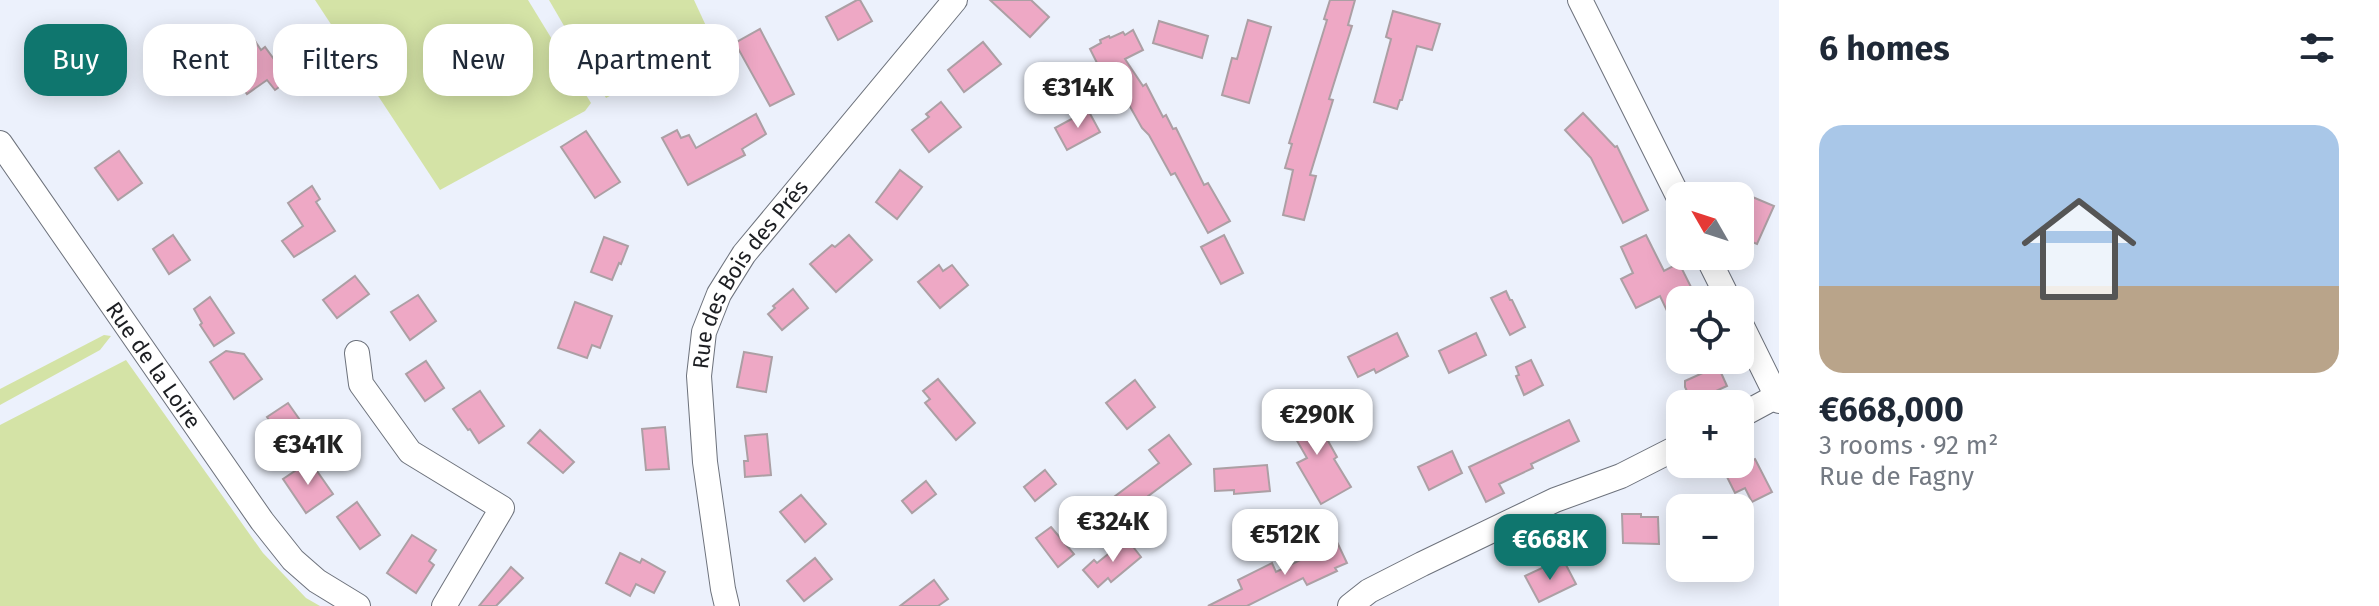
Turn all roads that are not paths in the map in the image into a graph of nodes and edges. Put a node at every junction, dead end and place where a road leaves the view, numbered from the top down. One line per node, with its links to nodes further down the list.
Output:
1 (955, 0): 12 (street, Rue des Bois des Prés)
2 (1580, 0): 4 (street)
3 (0, 143): 10 (street, Rue de la Loire)
4 (1671, 182)
5 (1754, 350): 7 (street)
6 (357, 353): 11 (street)
7 (1778, 399): 8 (street)
8 (1754, 410)
9 (1666, 453): 13 (street)
10 (358, 606)
11 (444, 606)
12 (727, 606)
13 (1350, 606)

